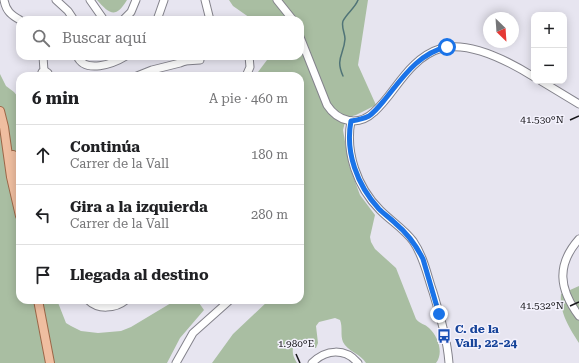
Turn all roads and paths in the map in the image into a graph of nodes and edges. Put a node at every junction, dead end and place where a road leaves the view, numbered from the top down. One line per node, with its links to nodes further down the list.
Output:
1 (4, 0): 14 (street)
2 (56, 0): 8 (street)
3 (90, 0): 9 (street)
4 (136, 0): 10 (street)
5 (164, 0): 11 (street)
6 (205, 0): 12 (street)
7 (277, 0): 13 (street)
8 (71, 16)
9 (100, 16)
10 (127, 16)
11 (158, 16)
12 (209, 16)
13 (290, 16)
14 (16, 18)
15 (304, 47): 28 (street)
16 (43, 60): 21 (street)
17 (80, 60): 18 (street)
18 (116, 60)
19 (180, 60): 22 (street)
20 (249, 60): 23 (street)
21 (44, 72)
22 (147, 72)
23 (248, 72)
24 (531, 75): 28 (street)
25 (546, 84): 26 (street)
26 (579, 104)
27 (0, 111): 29 (main road)
28 (351, 121): 43 (street)
29 (4, 127): 30 (main road); 31 (main road)
30 (16, 171)
31 (16, 196)
32 (579, 239): 38 (street)
33 (39, 304): 39 (main road)
34 (45, 304): 39 (main road)
35 (94, 304): 36 (street)
36 (118, 304)
37 (226, 304): 40 (street)
38 (579, 316)
39 (50, 363)
40 (176, 363)
41 (312, 363): 42 (street)
42 (358, 363)
43 (449, 363)

